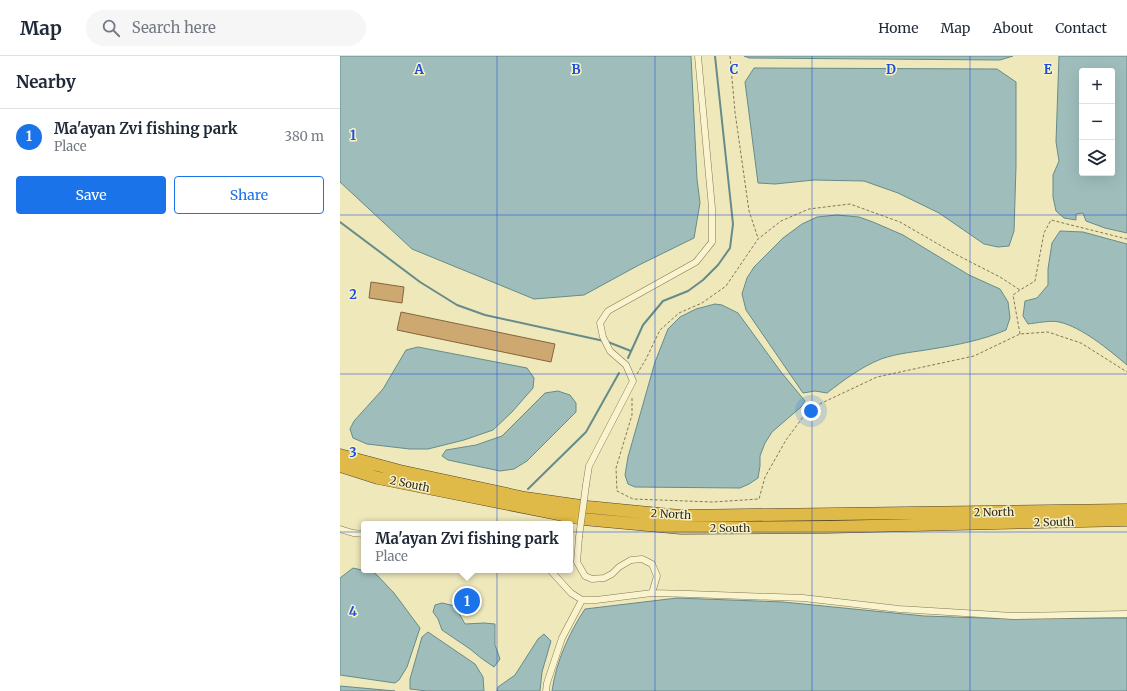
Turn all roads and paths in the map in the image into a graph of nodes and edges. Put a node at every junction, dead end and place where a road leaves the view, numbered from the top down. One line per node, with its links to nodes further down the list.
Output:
1 (698, 56): 8 (street)
2 (730, 56): 3 (path)
3 (758, 239): 5 (path); 8 (path)
4 (1127, 239): 5 (path)
5 (1020, 290): 6 (path)
6 (1020, 334): 7 (path); 8 (path)
7 (1127, 372)
8 (633, 381): 16 (street, bridge)
9 (340, 455): 11 (highway, 2 North)
10 (340, 466): 12 (highway, 2 South)
11 (1127, 510)
12 (1127, 520)
13 (340, 529): 14 (street)
14 (361, 534)
15 (553, 573): 17 (street)
16 (652, 594): 17 (street); 18 (street)
17 (582, 600): 19 (street)
18 (1127, 614)
19 (546, 691)

